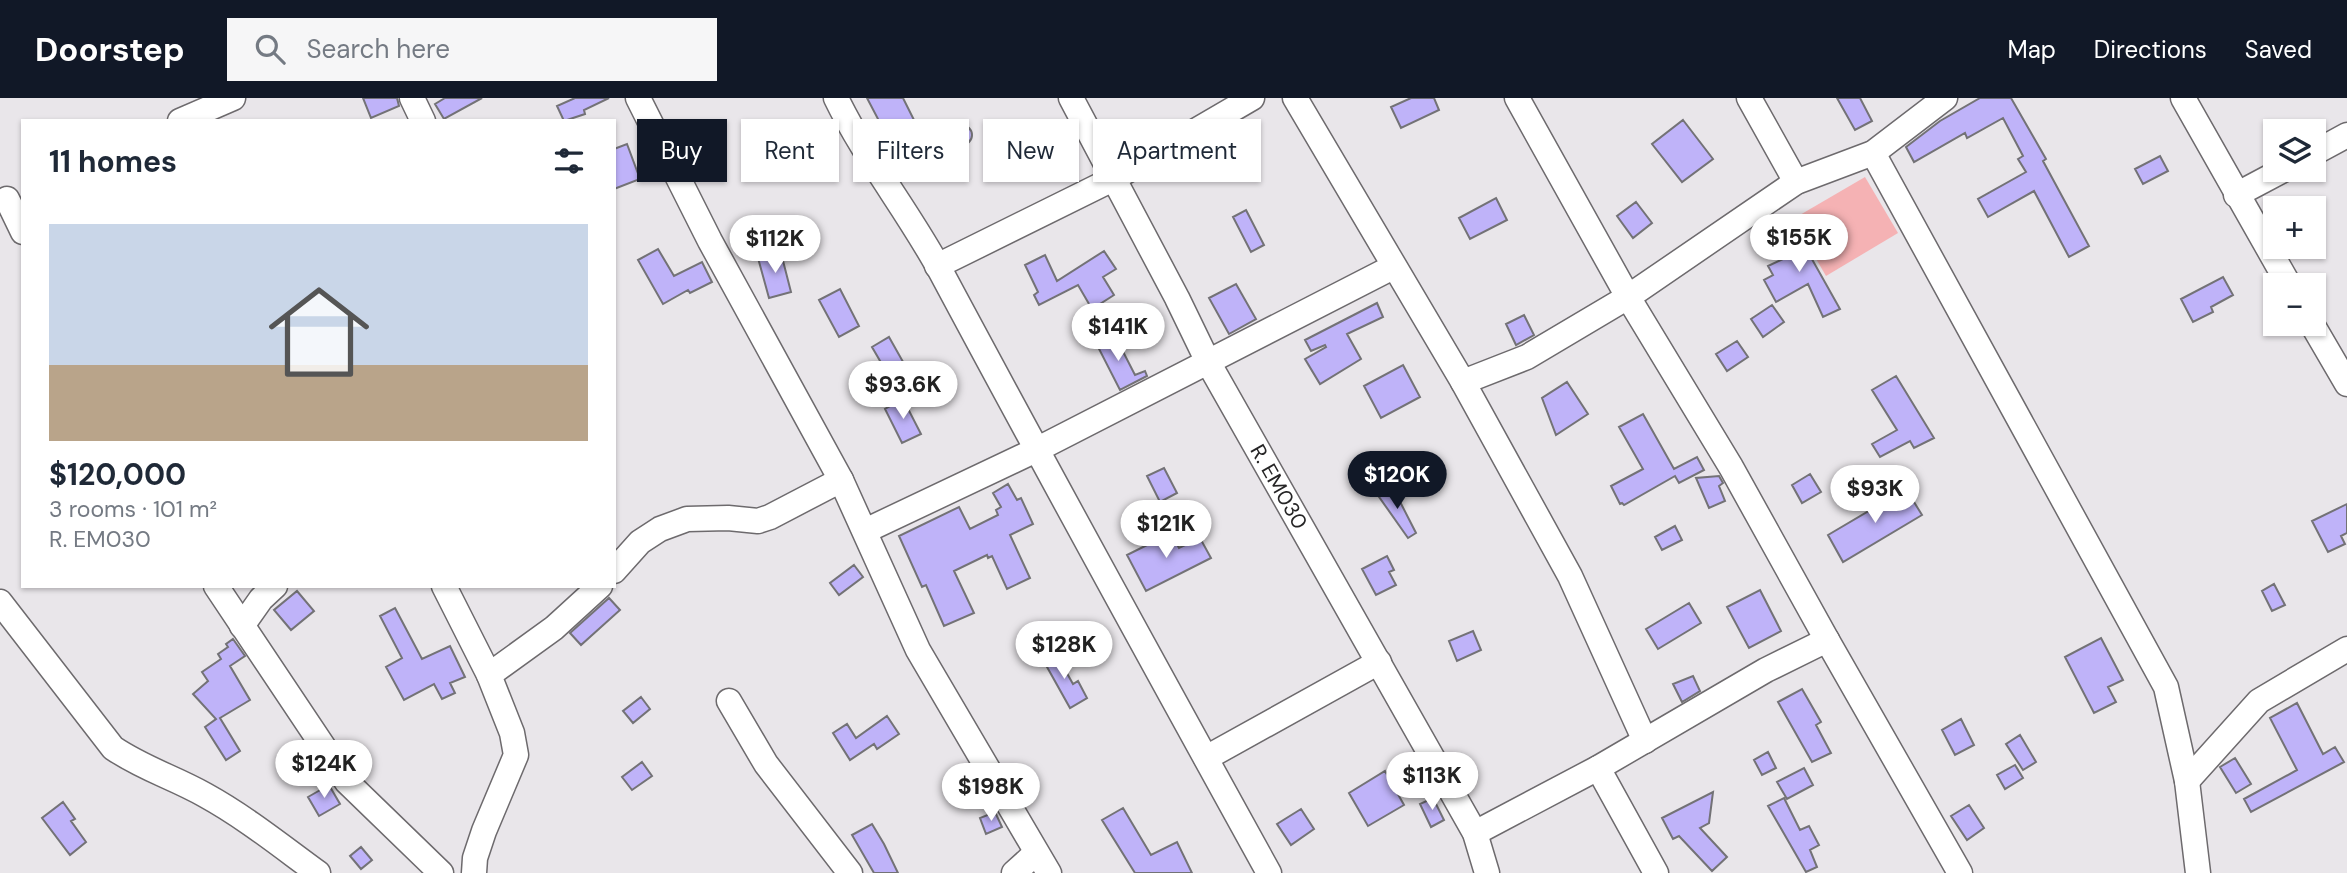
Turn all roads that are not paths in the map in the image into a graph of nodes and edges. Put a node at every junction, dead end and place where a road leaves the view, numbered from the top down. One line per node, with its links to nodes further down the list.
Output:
1 (233, 98): 12 (street)
2 (412, 98): 13 (street)
3 (638, 98): 35 (street)
4 (836, 98): 26 (street)
5 (1070, 98): 16 (street, R. EM030)
6 (1252, 98): 14 (street)
7 (1295, 98): 27 (street)
8 (1517, 98): 29 (street)
9 (1749, 98): 22 (street)
10 (1945, 98): 18 (street)
11 (2183, 98): 23 (street)
12 (187, 119)
13 (421, 119)
14 (1216, 119)
15 (2347, 135): 17 (street)
16 (1093, 141)
17 (2326, 146)
18 (1873, 153): 22 (street); 52 (street)
19 (2263, 181): 23 (street)
20 (1107, 182): 26 (street)
21 (1115, 182): 31 (street, R. EM030)
22 (1796, 182): 29 (street)
23 (2236, 195): 28 (street)
24 (10, 197): 25 (street)
25 (21, 227)
26 (937, 266): 34 (street)
27 (1393, 267): 31 (street); 32 (street)
28 (2282, 273)
29 (1628, 297): 32 (street); 44 (street)
30 (2319, 336): 33 (street)
31 (1208, 362): 34 (street); 46 (street, R. EM030)
32 (1463, 382): 49 (street)
33 (2347, 384)
34 (1036, 450): 36 (street); 50 (street)
35 (841, 480): 36 (street); 37 (street)
36 (865, 531): 54 (street)
37 (616, 569)
38 (217, 588): 43 (street)
39 (273, 588): 43 (street)
40 (445, 588): 47 (street)
41 (598, 588): 47 (street)
42 (0, 602): 56 (street)
43 (242, 626): 55 (street)
44 (1826, 640): 49 (street); 63 (street)
45 (2347, 649): 52 (street)
46 (1379, 663): 50 (street); 53 (street, R. EM030)
47 (489, 675): 57 (street)
48 (729, 701): 58 (street)
49 (1644, 741): 51 (street)
50 (1206, 758): 60 (street)
51 (1598, 768): 53 (street); 62 (street)
52 (2187, 781): 64 (street)
53 (1475, 833): 61 (street, R. EM030)
54 (1043, 863): 59 (street)
55 (427, 869)
56 (318, 873)
57 (474, 873)
58 (850, 873)
59 (1014, 873)
60 (1269, 873)
61 (1487, 873)
62 (1656, 873)
63 (1960, 873)
64 (2198, 873)

